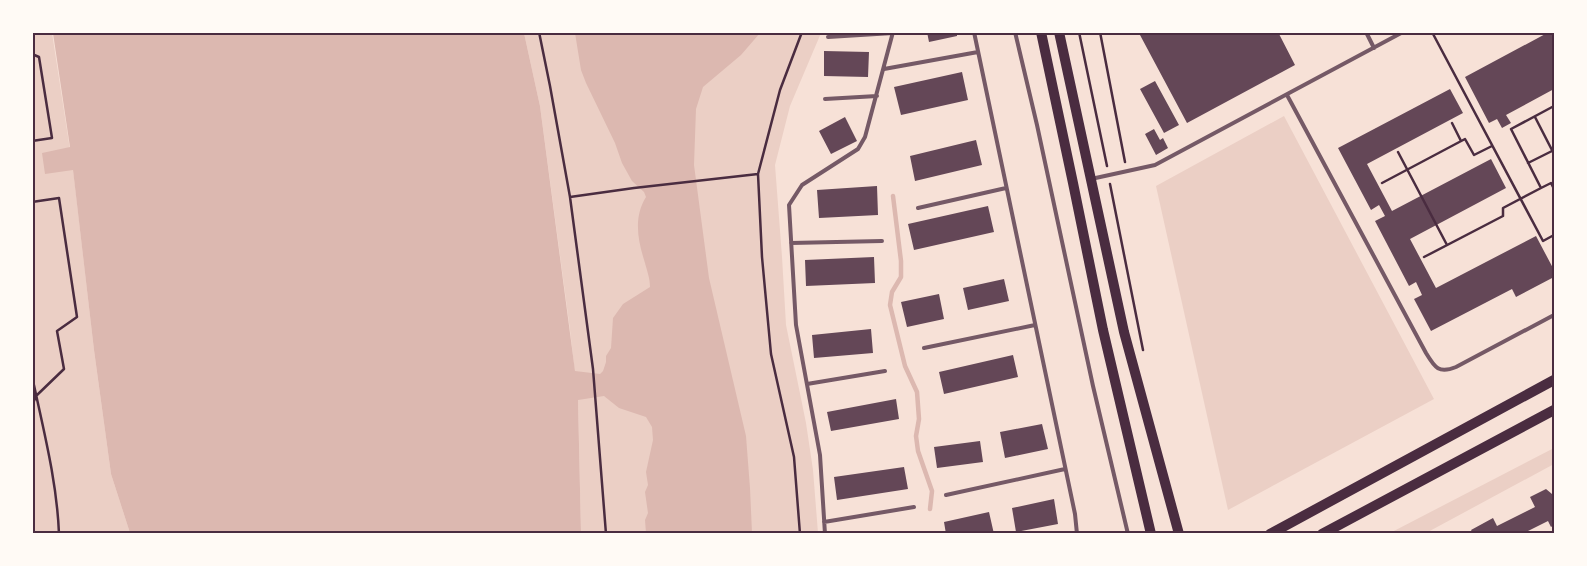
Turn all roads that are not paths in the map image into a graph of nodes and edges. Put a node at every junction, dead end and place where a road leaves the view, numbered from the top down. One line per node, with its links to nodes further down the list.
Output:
1 (974, 32): 10 (lane)
2 (1015, 32): 33 (lane)
3 (1041, 32): 34 (main road)
4 (1059, 32): 15 (main road)
5 (1366, 32): 9 (lane)
6 (1403, 32): 9 (lane)
7 (893, 33): 8 (lane); 11 (lane)
8 (828, 37)
9 (1374, 48): 12 (lane)
10 (978, 52): 11 (lane); 16 (lane)
11 (884, 68): 13 (lane)
12 (1287, 95): 15 (lane); 20 (lane)
13 (877, 96): 14 (lane); 19 (lane)
14 (825, 99)
15 (1091, 179): 35 (main road)
16 (1006, 188): 17 (lane); 21 (lane)
17 (918, 208)
18 (882, 240): 19 (lane)
19 (791, 243): 25 (lane)
20 (1554, 315)
21 (1035, 326): 22 (lane); 27 (lane)
22 (924, 348)
23 (885, 371): 25 (lane)
24 (1554, 380): 36 (main road)
25 (806, 384): 30 (lane)
26 (1554, 410): 37 (main road)
27 (1065, 469): 28 (lane); 32 (lane)
28 (946, 495)
29 (914, 508): 30 (lane)
30 (824, 522): 31 (lane)
31 (825, 534)
32 (1077, 534)
33 (1128, 534)
34 (1151, 534)
35 (1179, 534)
36 (1270, 534)
37 (1322, 534)

